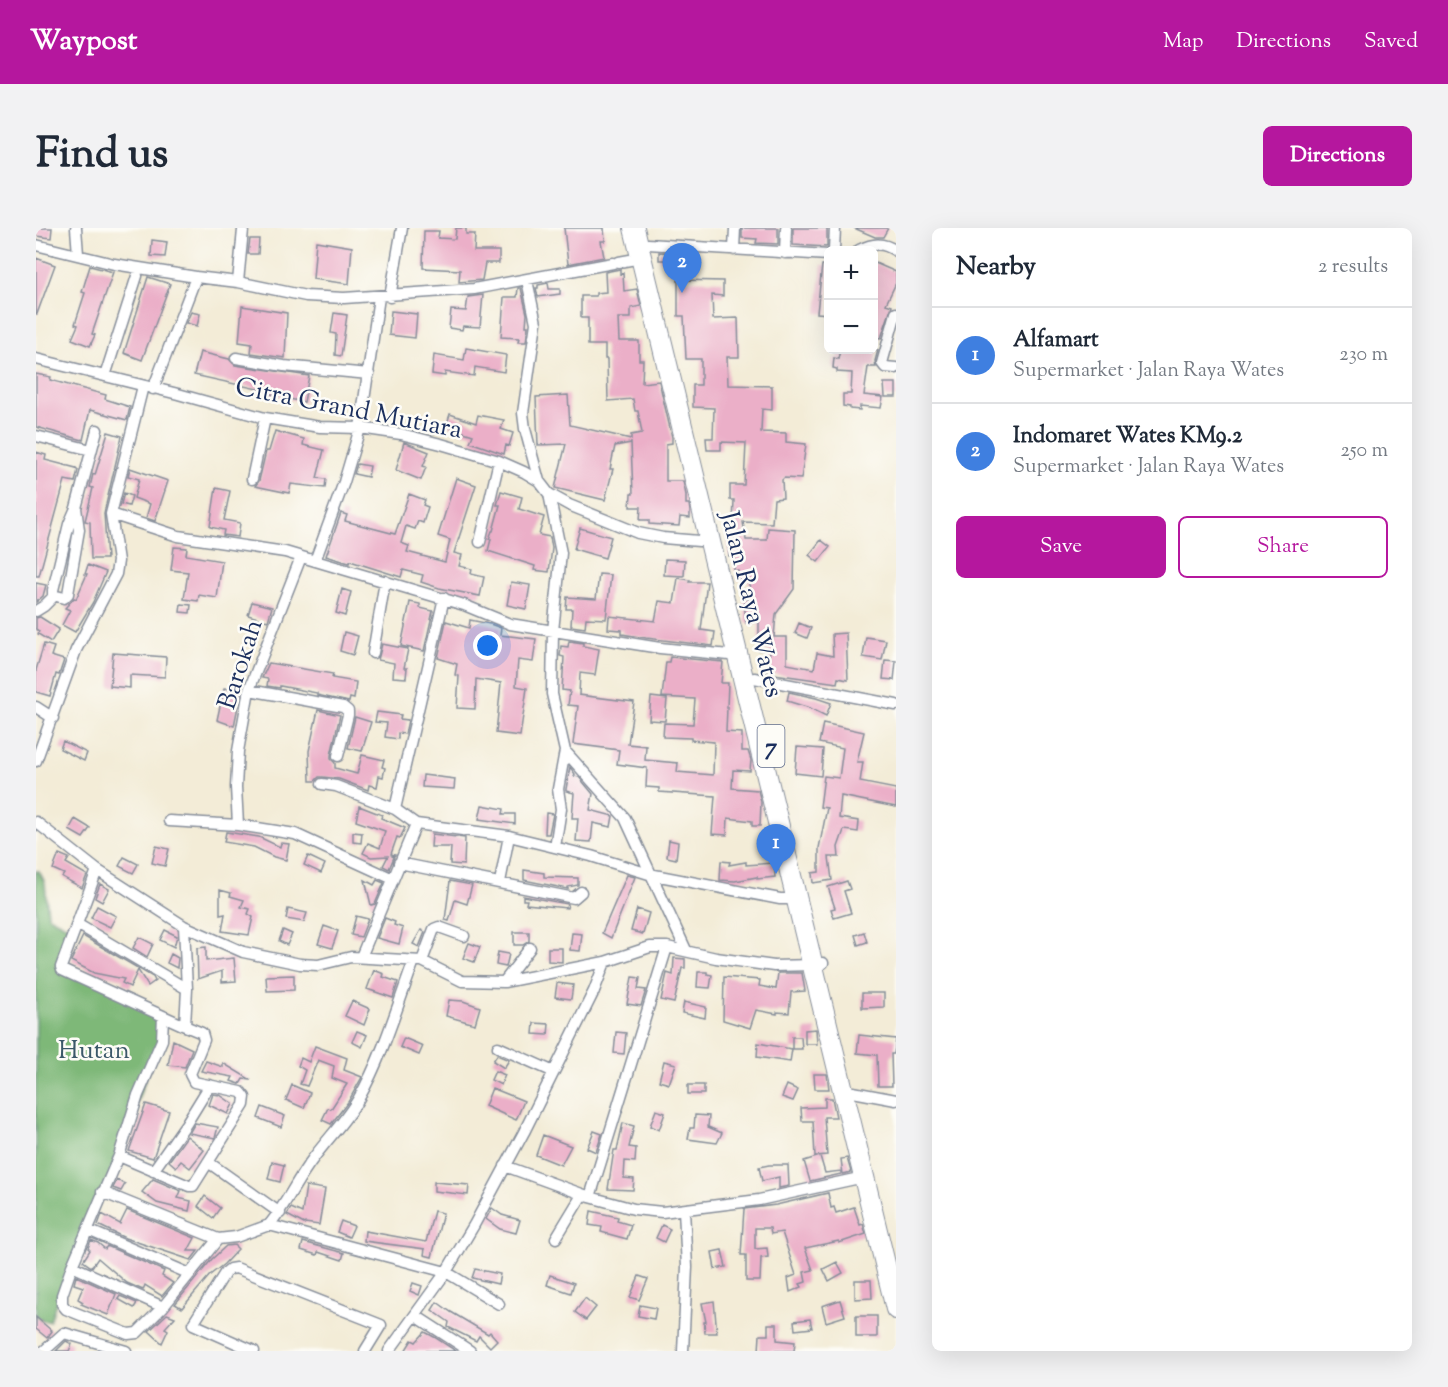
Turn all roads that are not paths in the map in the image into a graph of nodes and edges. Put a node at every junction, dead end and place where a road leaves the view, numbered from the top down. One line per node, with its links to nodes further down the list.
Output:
1 (76, 228): 15 (street)
2 (402, 228): 21 (street)
3 (634, 228): 8 (highway, Jalan Raya Wates)
4 (735, 228): 12 (street)
5 (786, 228): 14 (street)
6 (835, 228): 10 (street)
7 (243, 230): 20 (street)
8 (644, 243): 12 (street); 19 (street); 39 (highway, Jalan Raya Wates); 49 (highway, Jalan Raya Wates / 7)
9 (36, 245): 15 (street)
10 (834, 246)
11 (870, 246): 13 (street)
12 (734, 250): 14 (street)
13 (896, 250)
14 (785, 253): 16 (street)
15 (78, 254): 18 (street)
16 (824, 255)
17 (137, 276): 27 (street)
18 (196, 277): 20 (street); 28 (street)
19 (527, 280): 21 (street); 36 (street)
20 (238, 282): 21 (street)
21 (384, 297): 26 (street)
22 (896, 315): 25 (street)
23 (236, 358): 26 (street)
24 (36, 359): 27 (street, Citra Grand Mutiara)
25 (896, 369)
26 (369, 374): 30 (street)
27 (105, 376): 28 (street, Citra Grand Mutiara)
28 (148, 388): 29 (street, Citra Grand Mutiara); 38 (street)
29 (265, 418): 30 (street, Citra Grand Mutiara); 35 (street)
30 (360, 428): 34 (street, Citra Grand Mutiara); 42 (street)
31 (97, 430): 33 (street)
32 (36, 436): 33 (street)
33 (91, 450): 45 (street)
34 (499, 461): 36 (street, Citra Grand Mutiara); 40 (street)
35 (252, 479)
36 (539, 481): 37 (street, Citra Grand Mutiara)
37 (549, 494): 39 (street, Citra Grand Mutiara); 46 (street)
38 (111, 514): 41 (street); 53 (street)
39 (709, 540): 48 (highway, Jalan Raya Wates)
40 (480, 542)
41 (301, 557): 42 (street); 50 (street, Barokah)
42 (315, 561): 43 (street)
43 (386, 581): 44 (street); 47 (street)
44 (444, 598): 46 (street); 58 (street)
45 (36, 611)
46 (553, 631): 48 (street); 54 (street)
47 (373, 653)
48 (739, 656): 71 (highway, Jalan Raya Wates)
49 (754, 678): 51 (street); 81 (highway, Jalan Raya Wates / 7)
50 (249, 690): 55 (street); 62 (street, Barokah)
51 (896, 705)
52 (36, 707): 53 (street)
53 (52, 718): 56 (street)
54 (565, 751): 64 (street); 67 (street)
55 (338, 756)
56 (36, 761)
57 (322, 784): 58 (street)
58 (395, 809): 61 (street)
59 (169, 821): 62 (street)
60 (36, 822): 66 (street)
61 (416, 824): 63 (street); 65 (street)
62 (238, 825): 68 (street)
63 (509, 836): 64 (street); 69 (street)
64 (555, 847): 67 (street)
65 (399, 863): 68 (street); 69 (street)
66 (97, 870): 72 (street); 73 (street)
67 (650, 874): 71 (street); 77 (street)
68 (393, 879): 78 (street)
69 (500, 882): 70 (street)
70 (581, 892)
71 (796, 899): 81 (highway, Jalan Raya Wates)
72 (77, 924): 83 (street); 84 (street)
73 (184, 926): 78 (street); 83 (street)
74 (464, 936): 79 (street)
75 (667, 947): 77 (street); 80 (street); 97 (street)
76 (530, 948): 82 (street)
77 (687, 950): 81 (street)
78 (362, 957): 79 (street)
79 (418, 961): 82 (street); 99 (street)
80 (605, 962): 82 (street); 87 (street)
81 (818, 964): 89 (highway, Jalan Raya Wates / 7); 95 (highway, Jalan Raya Wates)
82 (504, 982)
83 (187, 989): 85 (street)
84 (163, 1016): 85 (street); 91 (street)
85 (185, 1026): 88 (street)
86 (498, 1047): 87 (street)
87 (554, 1072): 93 (street)
88 (210, 1085): 92 (street); 94 (street)
89 (854, 1092): 90 (street); 104 (highway, Jalan Raya Wates / 7)
90 (896, 1100)
91 (118, 1156): 94 (street); 96 (street)
92 (208, 1162): 94 (street); 99 (street)
93 (505, 1166): 97 (street); 106 (street)
94 (153, 1171)
95 (864, 1177): 98 (street); 110 (highway, Jalan Raya Wates)
96 (102, 1192): 101 (street); 103 (street)
97 (586, 1196): 98 (street); 102 (street)
98 (684, 1210): 118 (street)
99 (280, 1213): 100 (street)
100 (269, 1226): 103 (street); 106 (street)
101 (88, 1230): 105 (street); 107 (street)
102 (556, 1238)
103 (218, 1239): 107 (street)
104 (896, 1264)
105 (72, 1266): 109 (street); 109 (street)
106 (446, 1272): 108 (street); 111 (street)
107 (190, 1274): 109 (street)
108 (500, 1304)
109 (163, 1307)
110 (896, 1309)
111 (416, 1316): 116 (street); 117 (street)
112 (42, 1348): 113 (street)
113 (126, 1351)
114 (254, 1351): 115 (street)
115 (365, 1351)
116 (389, 1351)
117 (470, 1351)
118 (683, 1351)

